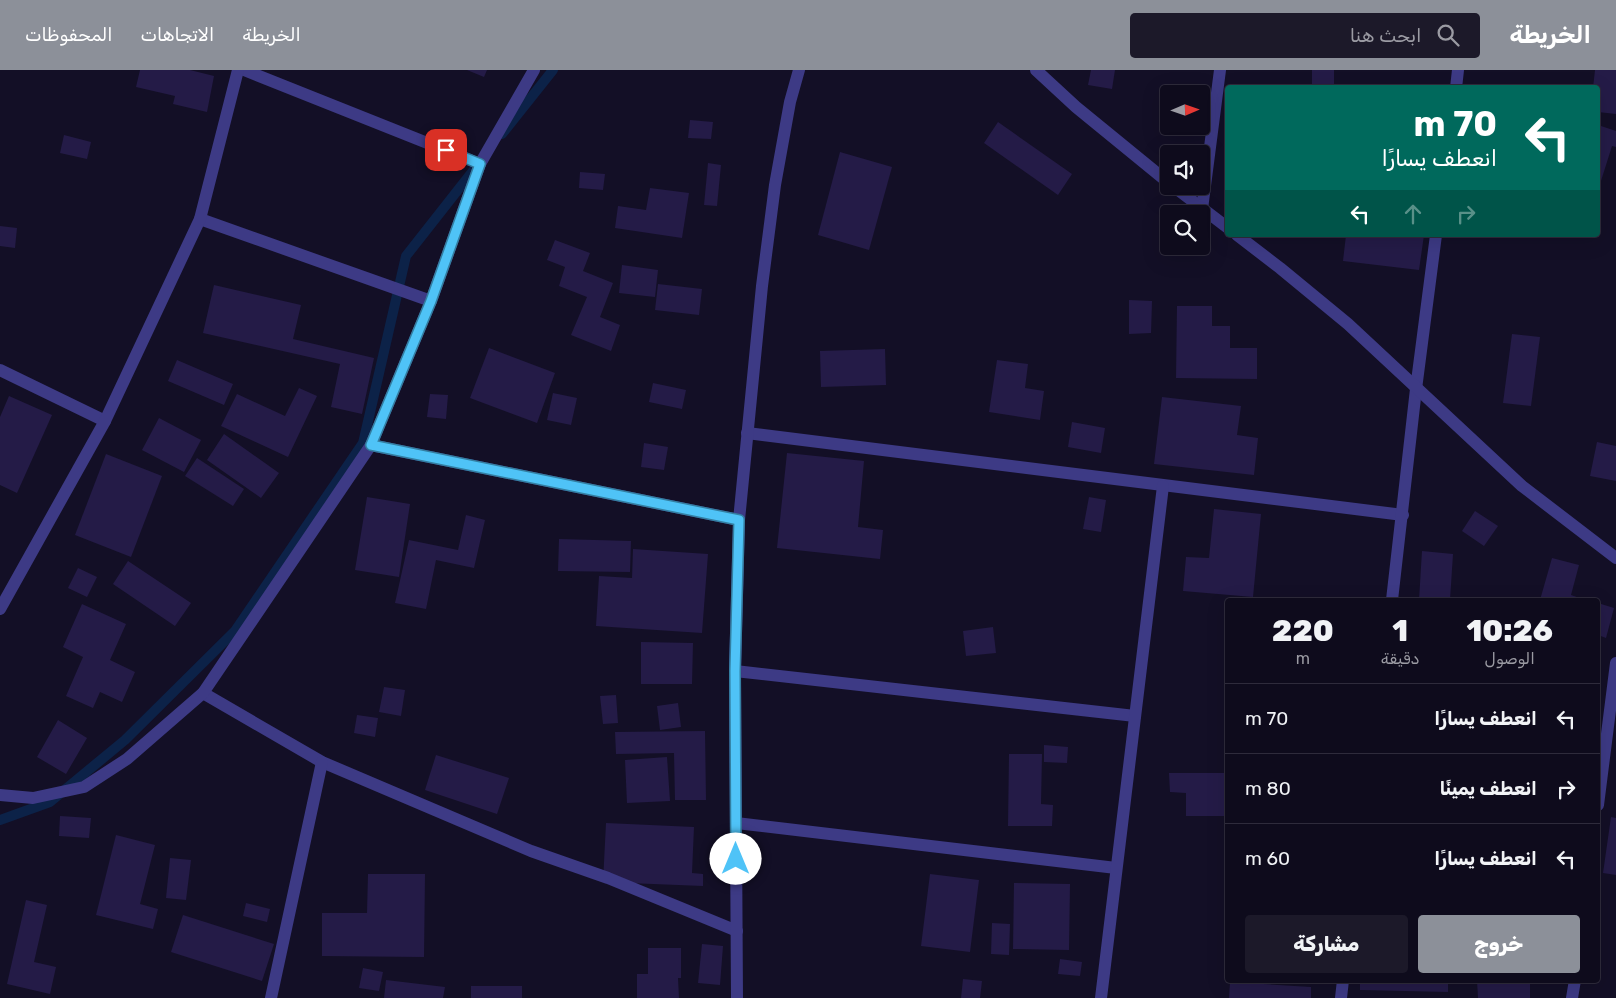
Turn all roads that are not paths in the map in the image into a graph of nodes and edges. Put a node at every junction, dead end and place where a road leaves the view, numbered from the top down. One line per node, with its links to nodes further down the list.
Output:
1 (238, 70): 15 (street)
2 (244, 70): 9 (street)
3 (534, 70): 9 (street)
4 (798, 70): 23 (street)
5 (1036, 70): 10 (street)
6 (1220, 70): 13 (street)
7 (1458, 70): 8 (street)
8 (1456, 85)
9 (480, 164): 19 (street)
10 (1160, 176)
11 (1184, 195): 12 (street)
12 (1197, 205)
13 (1203, 205)
14 (1210, 215): 16 (street)
15 (200, 219): 19 (street); 22 (street)
16 (1225, 226)
17 (1240, 237): 21 (street)
18 (1436, 237): 21 (street)
19 (431, 301): 24 (street)
20 (0, 370): 22 (street)
21 (1416, 389): 26 (street); 28 (street)
22 (105, 421): 30 (street)
23 (747, 433): 25 (street); 27 (street)
24 (371, 445): 27 (street); 33 (street)
25 (1163, 486): 26 (street); 34 (street)
26 (1402, 515): 29 (street)
27 (739, 520): 32 (street)
28 (1616, 558)
29 (1392, 598)
30 (0, 609)
31 (1616, 663): 36 (street)
32 (735, 671): 34 (street); 38 (street)
33 (203, 693): 35 (street); 37 (street)
34 (1135, 716): 39 (street)
35 (322, 762): 40 (street); 43 (street)
36 (1600, 789)
37 (0, 795)
38 (736, 823): 39 (street); 40 (street)
39 (1116, 868): 45 (street)
40 (737, 931): 44 (street)
41 (1343, 983): 46 (street)
42 (1574, 983): 47 (street)
43 (271, 998)
44 (737, 998)
45 (1101, 998)
46 (1341, 998)
47 (1572, 998)

